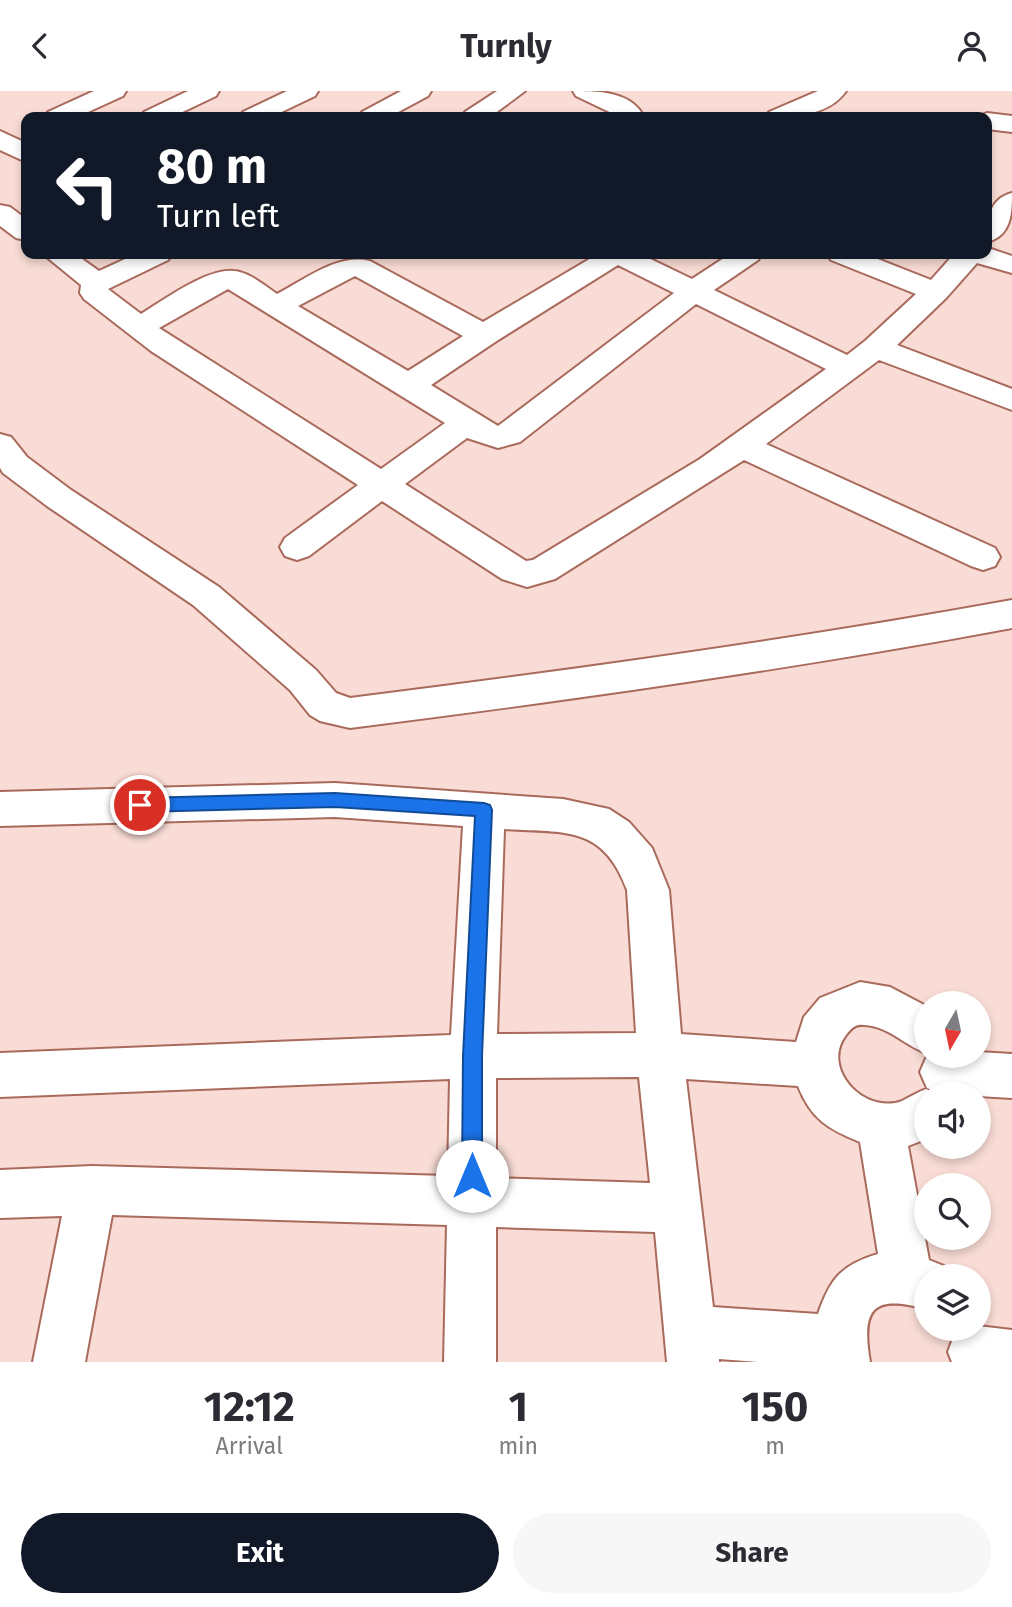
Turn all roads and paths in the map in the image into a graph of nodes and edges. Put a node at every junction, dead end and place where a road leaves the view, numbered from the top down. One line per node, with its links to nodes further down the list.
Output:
1 (47, 91): 9 (street)
2 (114, 91): 10 (street)
3 (207, 91): 11 (street)
4 (306, 91): 12 (street)
5 (419, 91): 13 (street)
6 (513, 91): 14 (street)
7 (834, 91): 16 (street)
8 (589, 101): 15 (street)
9 (73, 112)
10 (79, 112)
11 (163, 112)
12 (262, 112)
13 (380, 112)
14 (489, 112)
15 (626, 112)
16 (793, 112)
17 (992, 122): 18 (street)
18 (1012, 124)
19 (21, 132): 20 (street)
20 (1, 140): 21 (street)
21 (21, 151)
22 (1012, 201): 24 (street)
23 (0, 213): 25 (street)
24 (992, 227)
25 (21, 228)
26 (64, 259): 36 (street)
27 (147, 259): 36 (street)
28 (610, 259): 41 (street)
29 (628, 259): 37 (street)
30 (741, 259): 37 (street)
31 (854, 259): 38 (street)
32 (966, 259): 38 (street)
33 (992, 259): 35 (street)
34 (370, 260): 39 (street); 41 (street)
35 (1012, 265)
36 (97, 283): 40 (street)
37 (694, 291): 43 (street); 46 (street)
38 (936, 292): 42 (street)
39 (278, 305): 40 (street); 44 (street)
40 (139, 327): 49 (street)
41 (484, 335): 44 (street)
42 (876, 348): 43 (street); 45 (street)
43 (847, 367): 48 (street)
44 (410, 385): 46 (street)
45 (1012, 400)
46 (466, 423): 49 (street)
47 (0, 445): 52 (street)
48 (741, 445): 49 (street); 51 (street)
49 (382, 486): 50 (street)
50 (297, 547)
51 (983, 557)
52 (1012, 614)
53 (0, 809): 54 (street)
54 (484, 810): 55 (street); 56 (street)
55 (660, 1055): 56 (street); 57 (street); 65 (street)
56 (473, 1056): 59 (street); 64 (street)
57 (814, 1065): 58 (street); 61 (street)
58 (934, 1073): 60 (street); 61 (street)
59 (0, 1075)
60 (1012, 1076)
61 (881, 1126): 66 (street)
62 (92, 1190): 63 (street); 64 (street); 70 (street)
63 (0, 1194)
64 (472, 1200): 65 (street); 71 (street)
65 (677, 1208): 68 (street)
66 (914, 1271)
67 (914, 1280): 69 (street)
68 (692, 1347): 69 (street)
69 (841, 1352)
70 (59, 1362)
71 (470, 1362)

